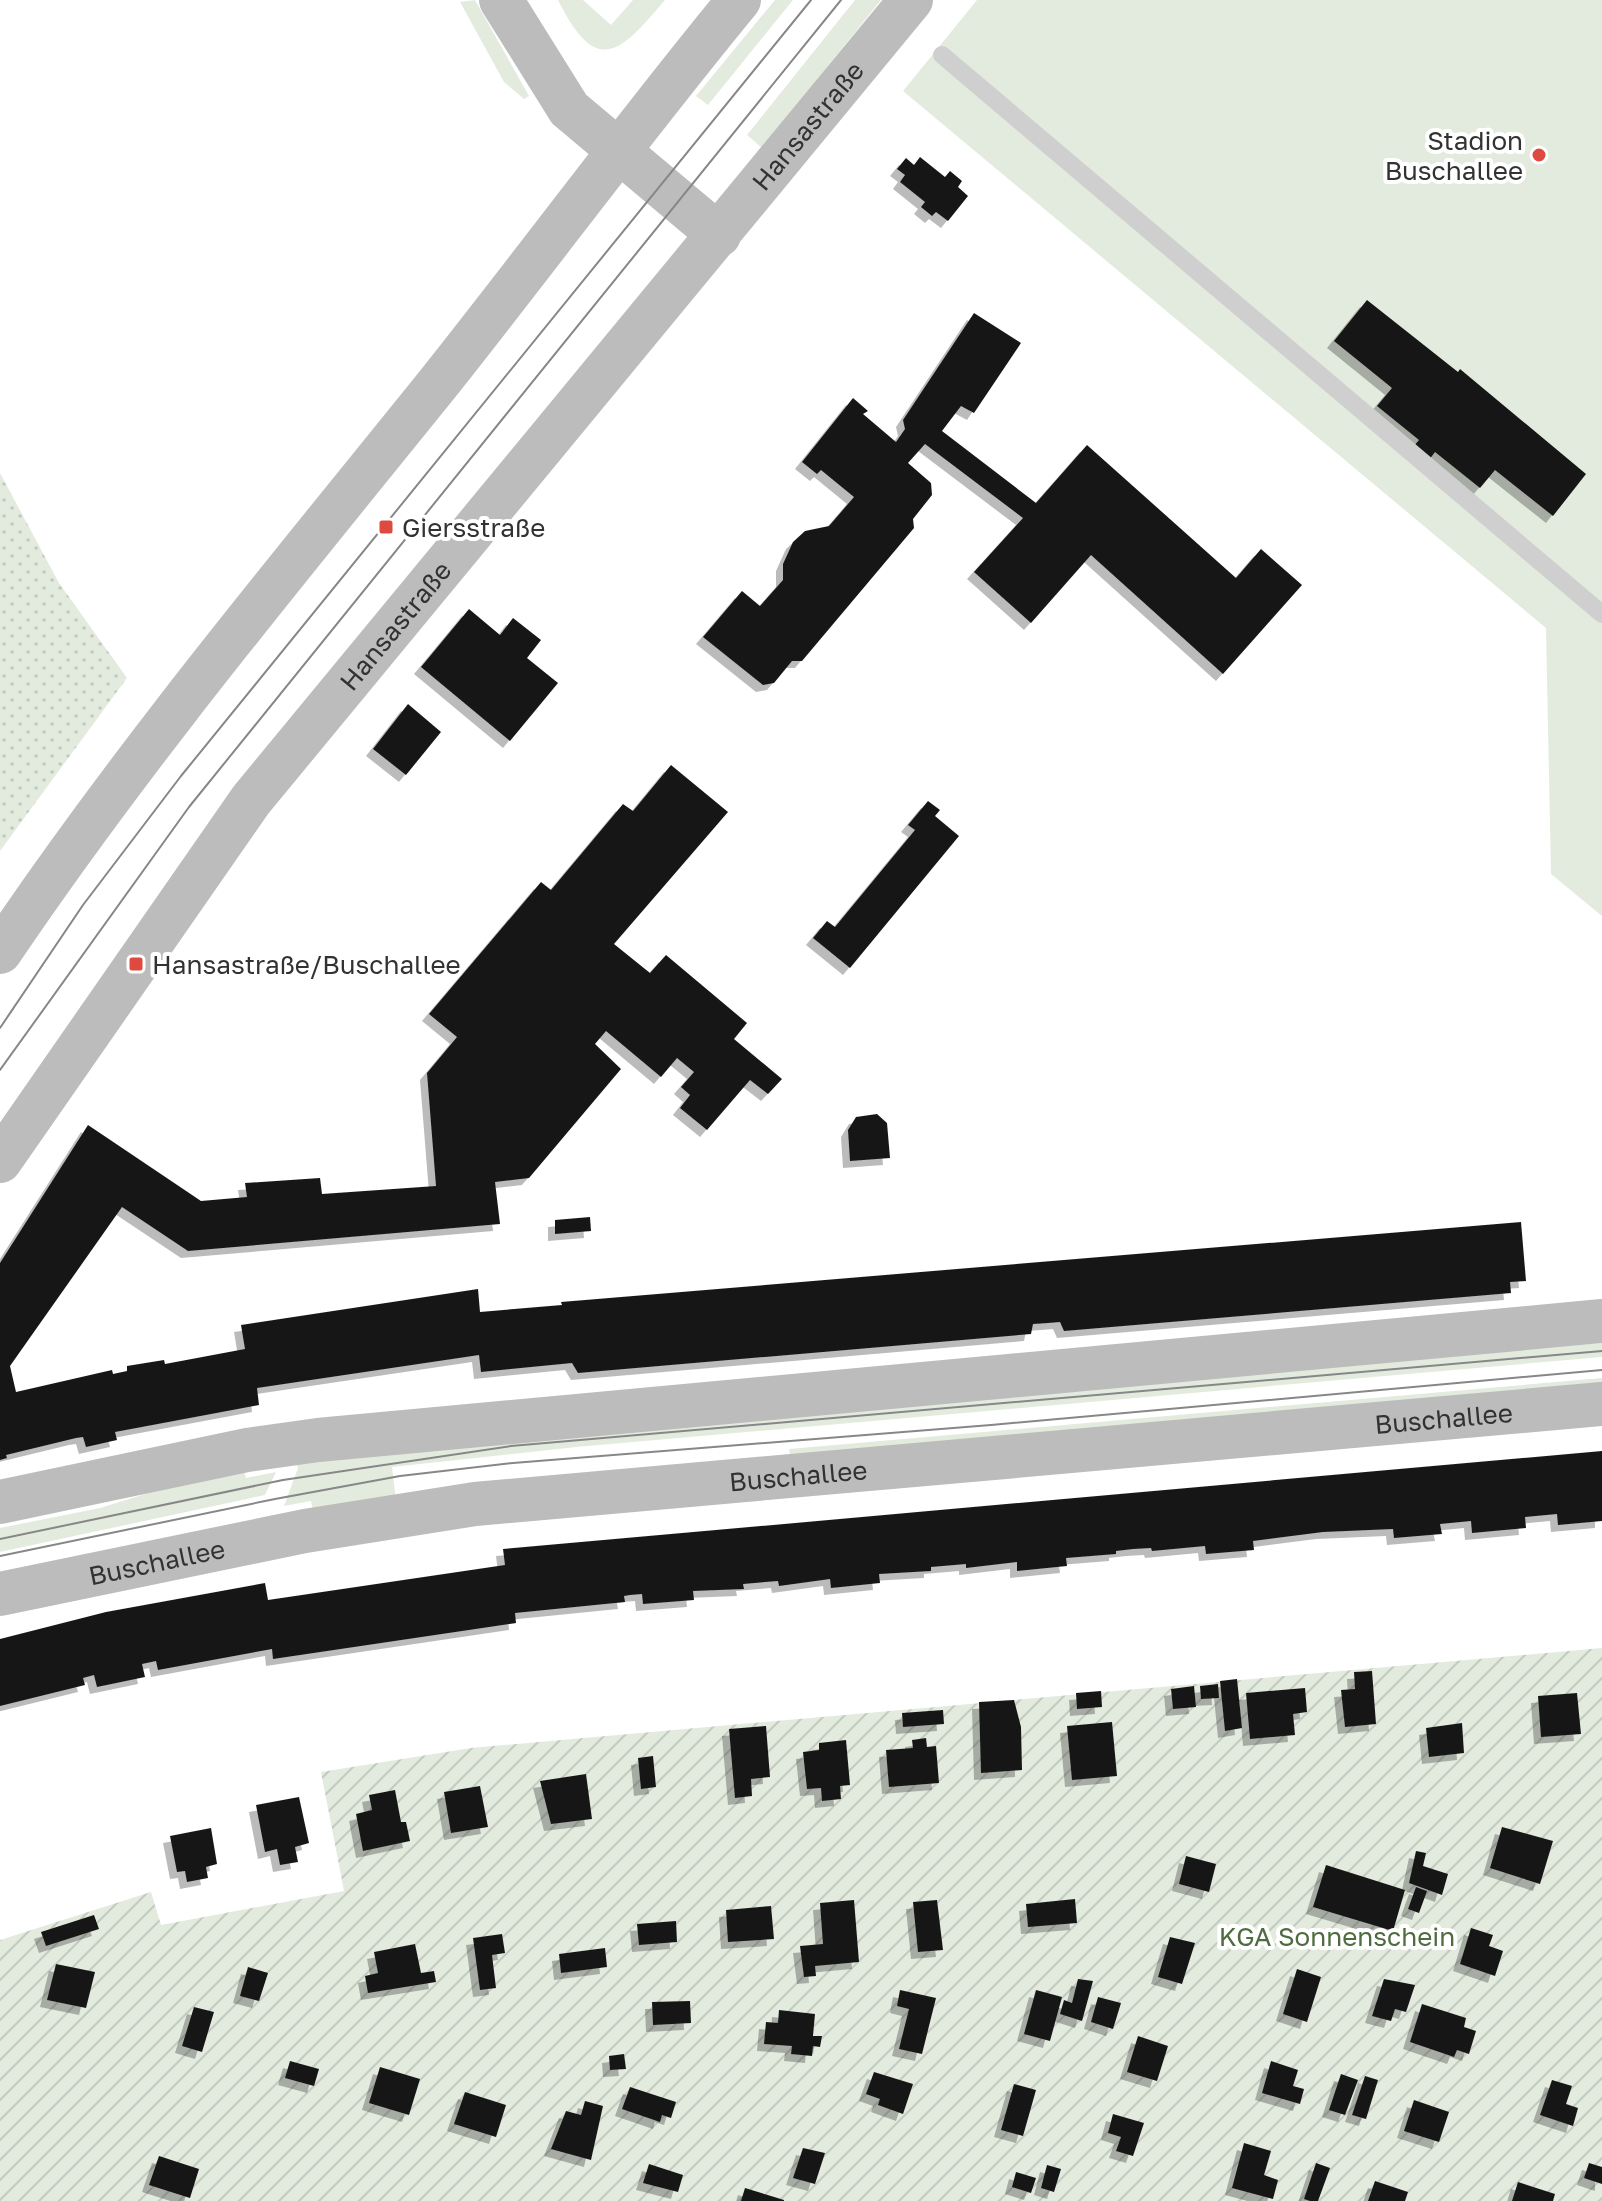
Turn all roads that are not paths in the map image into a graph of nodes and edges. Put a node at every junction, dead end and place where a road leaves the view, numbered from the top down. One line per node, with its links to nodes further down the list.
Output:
1 (501, 0): 5 (main road)
2 (739, 0): 5 (main road)
3 (911, 0): 6 (main road, Hansastraße)
4 (942, 55): 7 (lane)
5 (619, 152): 6 (main road); 8 (main road)
6 (719, 235): 9 (main road, Hansastraße)
7 (1602, 614)
8 (0, 952)
9 (0, 1161)
10 (1602, 1321): 12 (main road)
11 (1602, 1404): 13 (main road, Buschallee)
12 (0, 1502)
13 (0, 1594)

